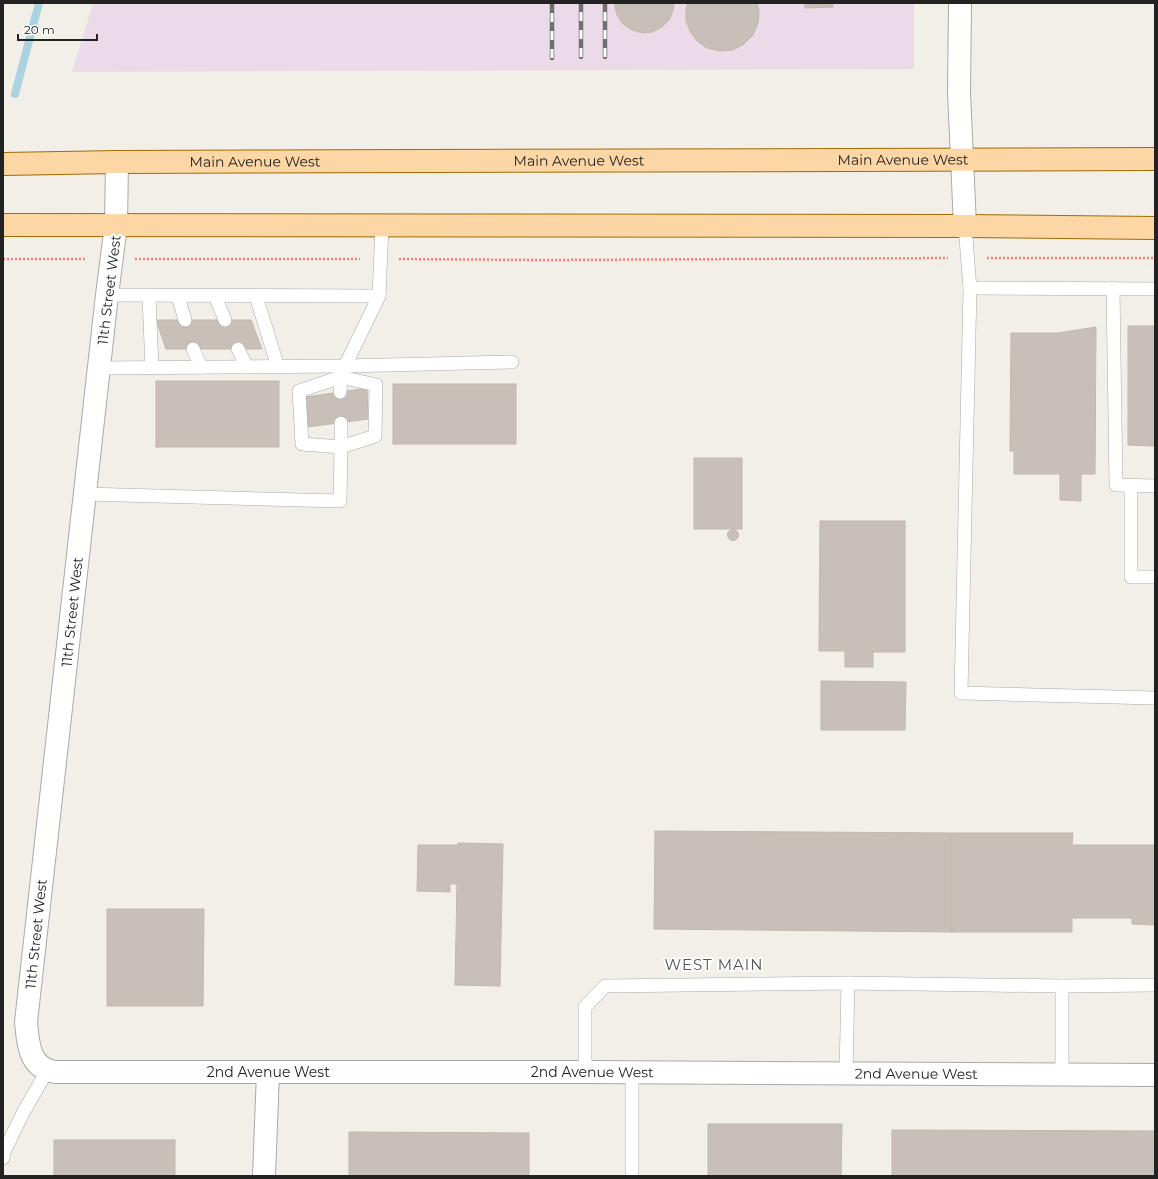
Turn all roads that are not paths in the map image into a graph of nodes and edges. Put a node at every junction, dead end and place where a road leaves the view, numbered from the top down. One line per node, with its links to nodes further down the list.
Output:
1 (960, 3): 3 (street)
2 (1155, 159): 3 (main road, Main Avenue West)
3 (962, 160): 4 (main road, Main Avenue West); 9 (street)
4 (117, 162): 5 (main road, Main Avenue West); 7 (street, 11th Street West)
5 (3, 164)
6 (3, 225): 7 (main road)
7 (116, 225): 8 (main road); 14 (street, 11th Street West)
8 (382, 226): 9 (main road); 19 (lane)
9 (965, 226): 10 (main road); 11 (lane)
10 (1155, 228)
11 (970, 288): 12 (lane); 38 (lane)
12 (1113, 288): 13 (lane); 34 (lane)
13 (1155, 289)
14 (107, 296): 15 (lane); 28 (street, 11th Street West)
15 (148, 296): 16 (lane); 29 (lane)
16 (178, 296): 17 (lane); 20 (lane)
17 (215, 296): 18 (lane); 21 (lane)
18 (256, 296): 19 (lane); 27 (lane)
19 (379, 296): 30 (lane)
20 (185, 320)
21 (225, 320)
22 (193, 349): 25 (lane)
23 (238, 349): 26 (lane)
24 (512, 362): 30 (lane)
25 (201, 367): 26 (lane); 29 (lane)
26 (247, 367): 27 (lane)
27 (278, 367): 30 (lane)
28 (99, 368): 29 (lane); 36 (street, 11th Street West)
29 (152, 368)
30 (343, 371): 31 (lane); 33 (lane); 33 (lane)
31 (340, 392)
32 (341, 422): 33 (lane)
33 (342, 447): 36 (lane)
34 (1131, 486): 35 (lane); 37 (lane)
35 (1155, 486)
36 (85, 494): 42 (street, 11th Street West)
37 (1155, 577)
38 (1155, 698)
39 (848, 983): 41 (lane); 44 (lane); 46 (lane)
40 (1155, 985): 41 (lane)
41 (1062, 986): 47 (lane)
42 (40, 1065): 43 (street, 2nd Avenue West); 49 (lane)
43 (268, 1072): 44 (street, 2nd Avenue West); 50 (street)
44 (585, 1072): 45 (street, 2nd Avenue West)
45 (632, 1073): 46 (street, 2nd Avenue West); 51 (lane)
46 (846, 1074): 47 (street, 2nd Avenue West)
47 (1062, 1074): 48 (street, 2nd Avenue West)
48 (1155, 1075)
49 (3, 1158)
50 (264, 1176)
51 (632, 1176)

